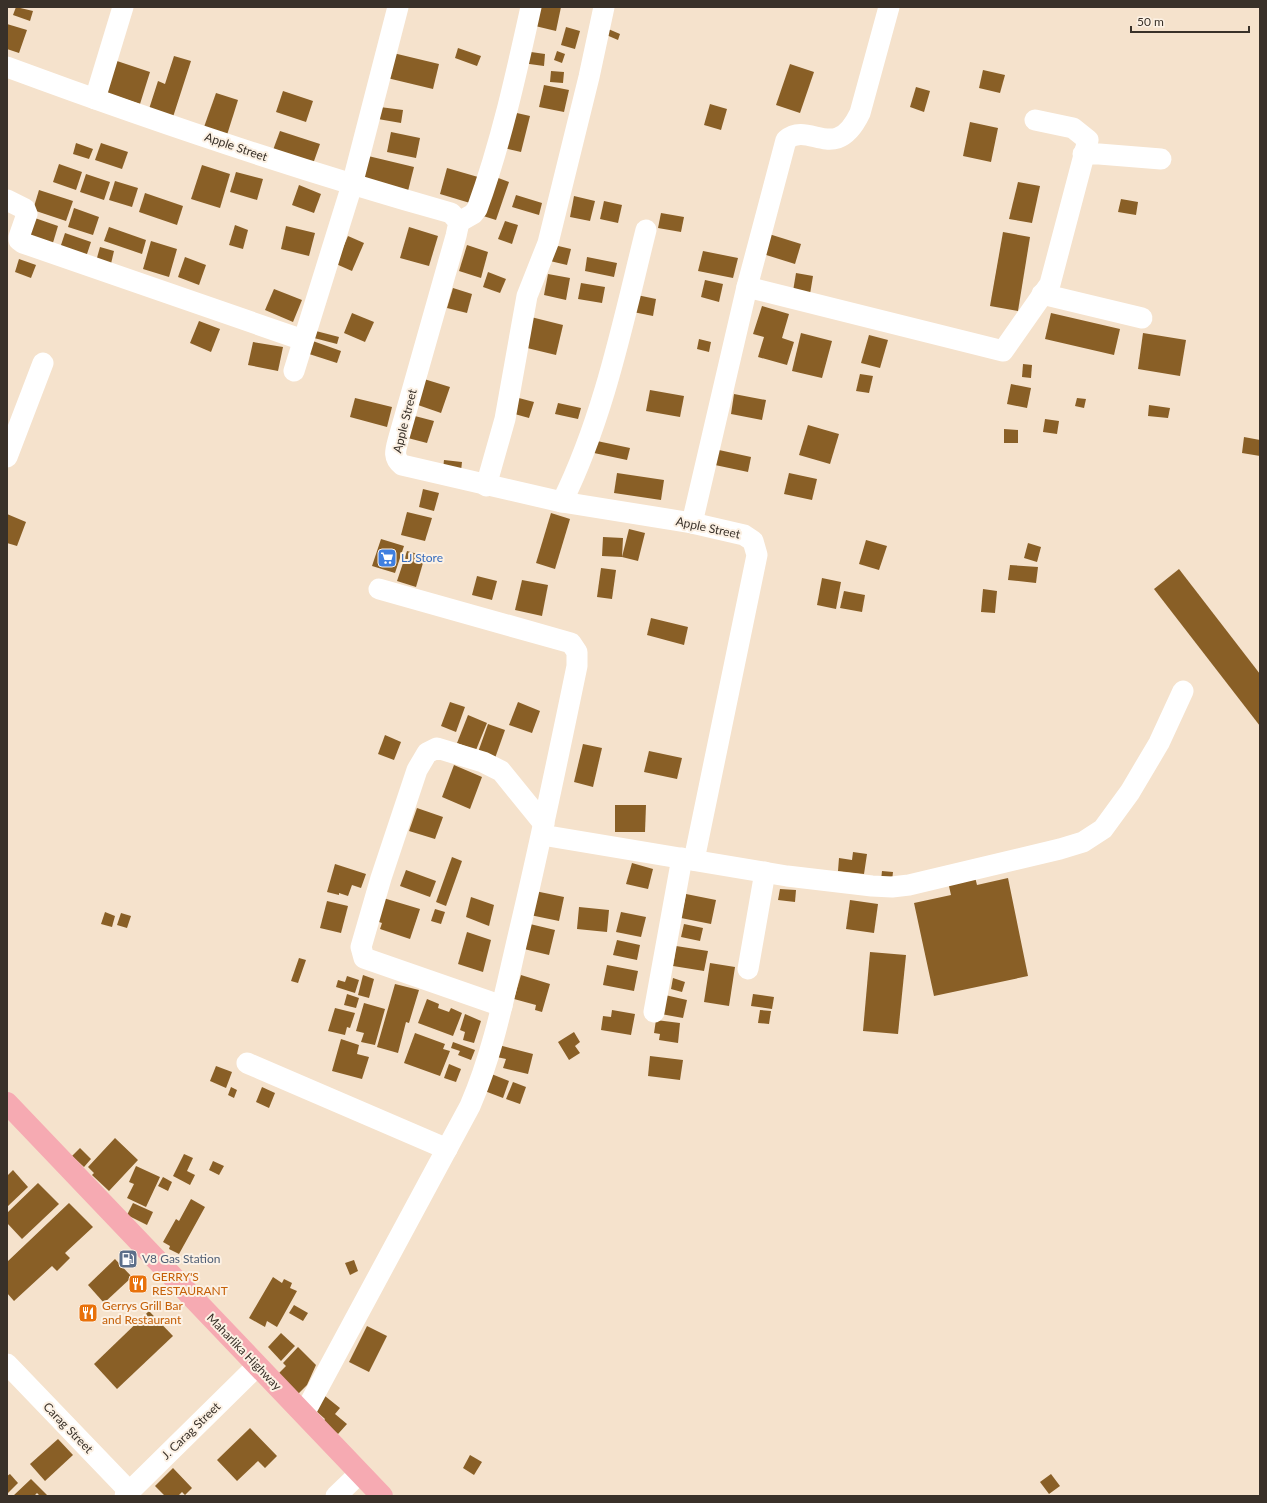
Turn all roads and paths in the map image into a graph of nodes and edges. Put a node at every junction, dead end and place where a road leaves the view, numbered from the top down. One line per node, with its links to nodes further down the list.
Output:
1 (123, 7): 7 (street)
2 (398, 7): 11 (street)
3 (531, 7): 13 (street)
4 (604, 7): 22 (street)
5 (889, 7): 15 (street)
6 (7, 67): 7 (street, Apple Street)
7 (95, 99): 11 (street, Apple Street)
8 (1035, 120): 9 (street)
9 (1083, 154): 10 (street); 16 (street)
10 (1161, 159)
11 (352, 185): 13 (street, Apple Street); 18 (street)
12 (7, 200): 18 (street)
13 (459, 222): 22 (street, Apple Street)
14 (646, 230): 23 (street)
15 (747, 287): 16 (street); 24 (street)
16 (1042, 294): 17 (street)
17 (1142, 318)
18 (303, 340): 20 (street)
19 (43, 363): 21 (street)
20 (294, 371)
21 (7, 456)
22 (486, 486): 23 (street, Apple Street)
23 (562, 502): 24 (street, Apple Street)
24 (692, 523): 28 (street, Apple Street)
25 (380, 589): 27 (street)
26 (1183, 691): 29 (street)
27 (543, 830): 28 (street); 31 (street); 31 (street)
28 (688, 859): 29 (street); 32 (street)
29 (765, 872): 30 (street)
30 (748, 969)
31 (502, 1006): 35 (street)
32 (654, 1012)
33 (247, 1063): 35 (street)
34 (9, 1109): 37 (highway, Maharlika Highway)
35 (447, 1149): 38 (street)
36 (7, 1364): 40 (street, Carag Street)
37 (257, 1366): 38 (highway, Maharlika Highway); 40 (street, J. Carag Street)
38 (304, 1414): 39 (highway, Maharlika Highway)
39 (360, 1473): 41 (street); 42 (highway, Maharlika Highway)
40 (127, 1494)
41 (336, 1496)
42 (382, 1496)

